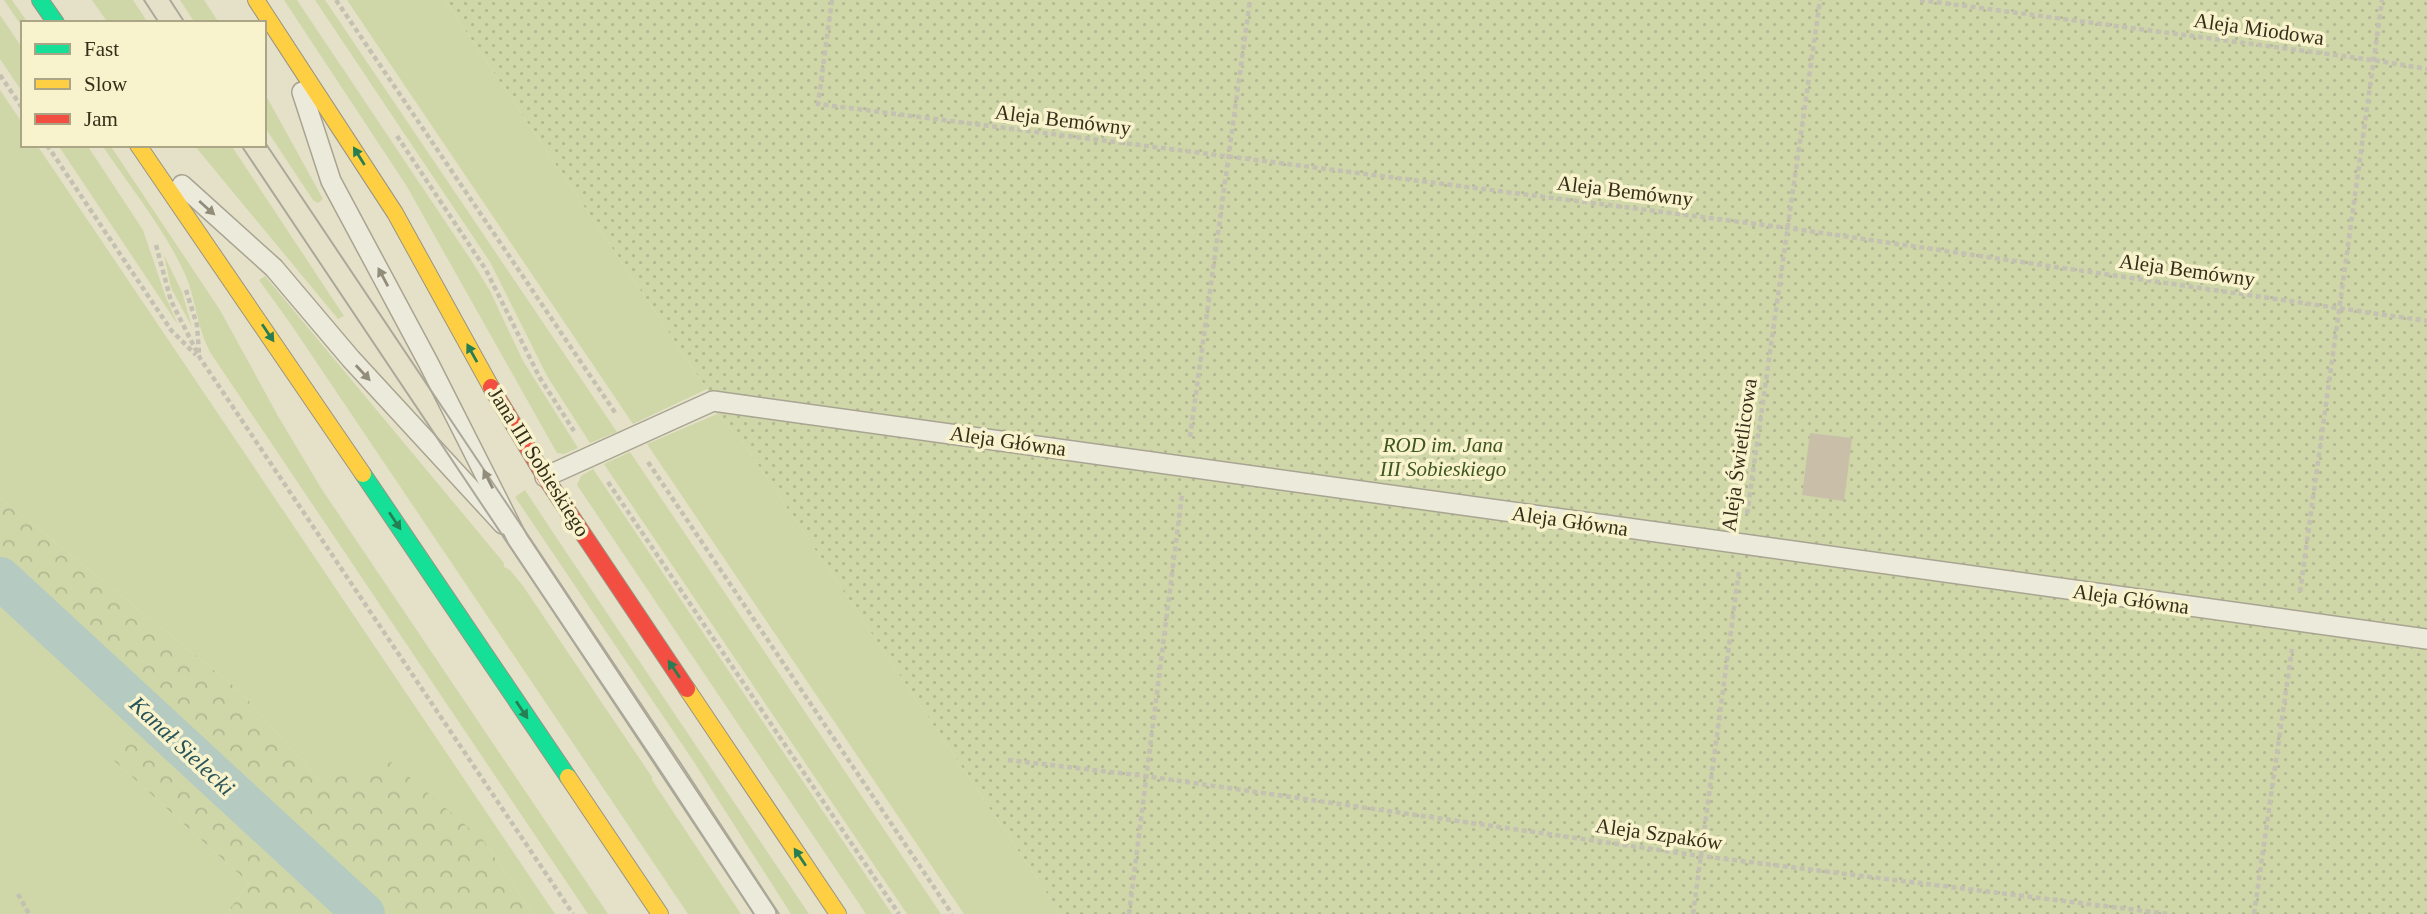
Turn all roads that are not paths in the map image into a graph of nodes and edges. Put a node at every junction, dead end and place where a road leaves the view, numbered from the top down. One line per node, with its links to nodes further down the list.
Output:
1 (40, 0): 3 (main road)
2 (256, 0): 4 (main road, Jana III Sobieskiego)
3 (55, 21)
4 (287, 47): 7 (main road, Jana III Sobieskiego, one-way to 4); 8 (lane, one-way to 4)
5 (139, 147): 8 (lane, one-way to 8)
6 (139, 147): 10 (main road, one-way to 10)
7 (545, 477): 9 (lane, Aleja Główna); 12 (main road, Jana III Sobieskiego, one-way to 7)
8 (518, 540): 11 (lane)
9 (2427, 639)
10 (660, 914)
11 (766, 914)
12 (838, 914)

